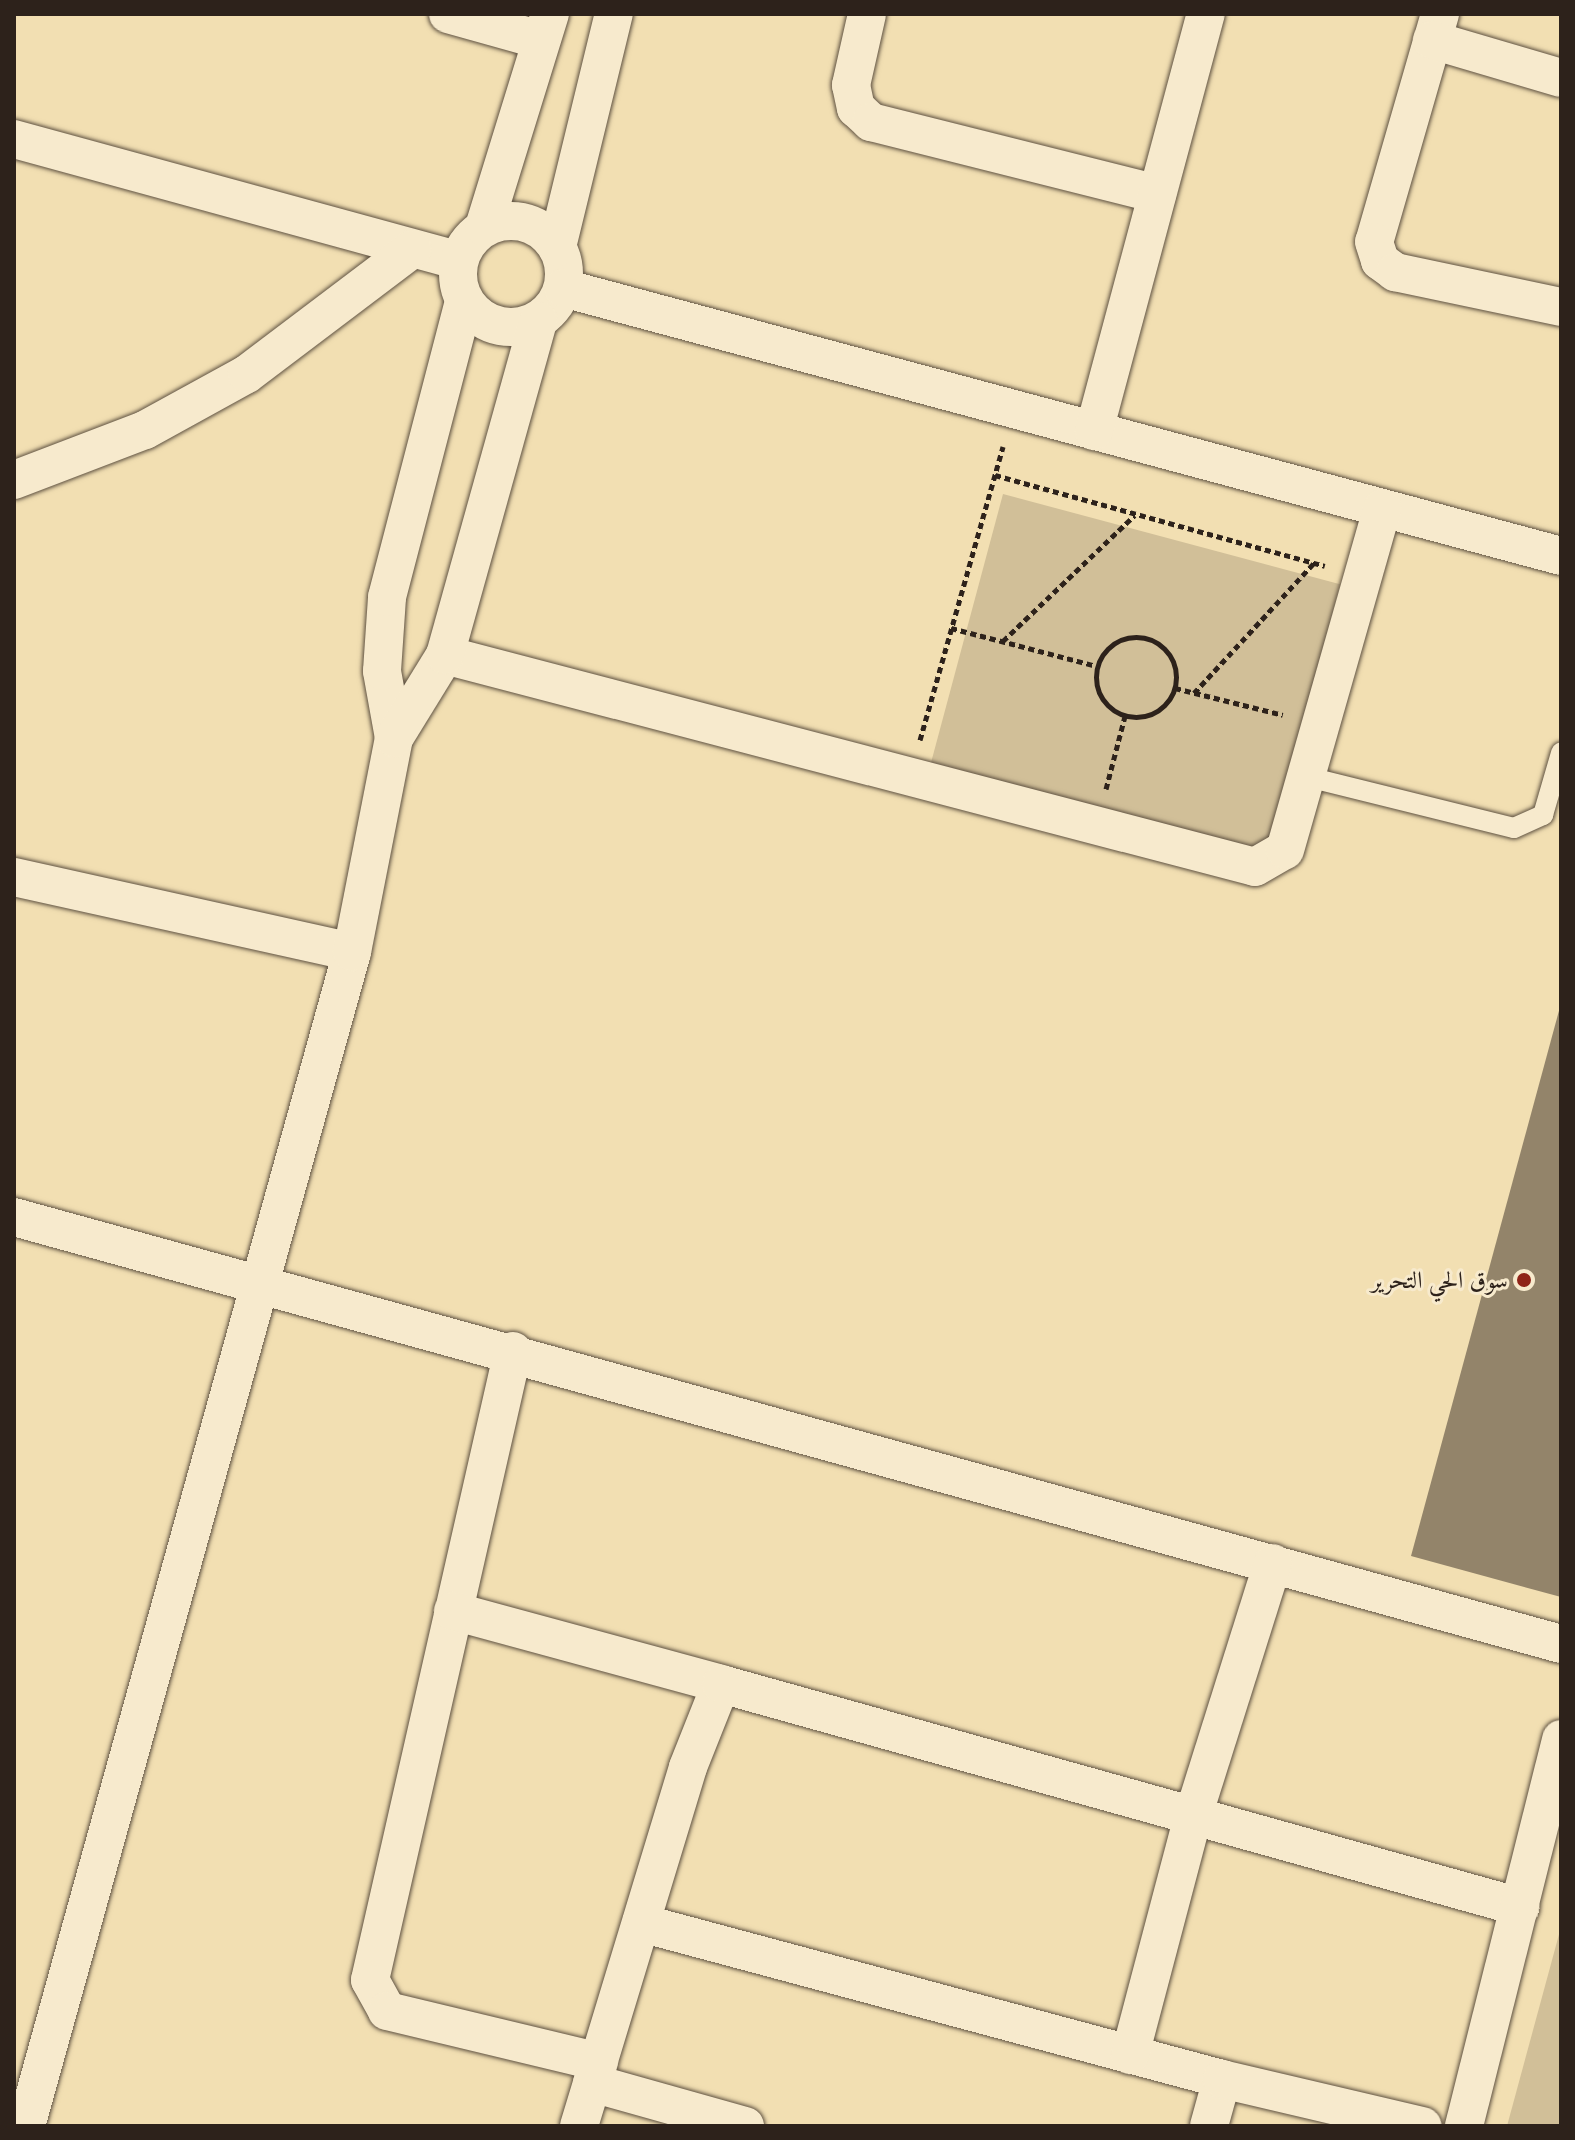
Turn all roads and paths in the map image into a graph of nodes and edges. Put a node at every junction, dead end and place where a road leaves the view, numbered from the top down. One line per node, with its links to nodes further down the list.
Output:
1 (448, 14): 5 (street)
2 (614, 14): 11 (street)
3 (867, 14): 9 (street)
4 (1206, 14): 9 (street)
5 (544, 26): 10 (street)
6 (1436, 27): 7 (street); 16 (street)
7 (1561, 78)
8 (14, 139): 12 (street)
9 (1157, 194): 19 (street)
10 (484, 227): 11 (street); 13 (street)
11 (557, 247): 14 (street)
12 (412, 249): 13 (street); 21 (street)
13 (459, 261): 15 (street)
14 (563, 288): 17 (street); 18 (street)
15 (464, 301): 17 (street); 35 (street)
16 (1561, 307)
17 (538, 321): 29 (street)
18 (1013, 410): 19 (street); 20 (path)
19 (1094, 431): 22 (street)
20 (995, 475): 23 (path); 27 (path)
21 (16, 490)
22 (1382, 509): 24 (street); 26 (street)
23 (1136, 514): 25 (path); 28 (path)
24 (1561, 556)
25 (1314, 563): 26 (path); 32 (path)
26 (1364, 576): 34 (street)
27 (951, 628): 28 (path); 38 (path)
28 (1003, 641): 30 (path)
29 (445, 655): 35 (street); 38 (street)
30 (1097, 666): 31 (path); 33 (path)
31 (1175, 688): 32 (path); 33 (path)
32 (1194, 693): 34 (path)
33 (1125, 716): 39 (path)
34 (1325, 725): 37 (street)
35 (394, 738): 41 (street)
36 (1561, 753): 37 (lane)
37 (1308, 777): 39 (street)
38 (909, 780): 39 (street)
39 (1095, 829)
40 (14, 877): 41 (street)
41 (352, 952): 43 (street)
42 (14, 1217): 43 (street)
43 (255, 1280): 44 (street); 56 (street)
44 (513, 1351): 45 (street); 46 (street)
45 (1273, 1563): 47 (street); 50 (street)
46 (453, 1611): 48 (street); 54 (street)
47 (1561, 1644)
48 (721, 1684): 50 (street); 52 (street)
49 (1561, 1739): 51 (street)
50 (1194, 1813): 51 (street); 53 (street)
51 (1520, 1907): 61 (street)
52 (641, 1923): 53 (street); 54 (street)
53 (1130, 2055): 55 (street)
54 (595, 2073): 57 (street); 58 (street)
55 (1222, 2079): 59 (street); 60 (street)
56 (26, 2126)
57 (579, 2126)
58 (745, 2126)
59 (1209, 2126)
60 (1423, 2126)
61 (1464, 2126)

